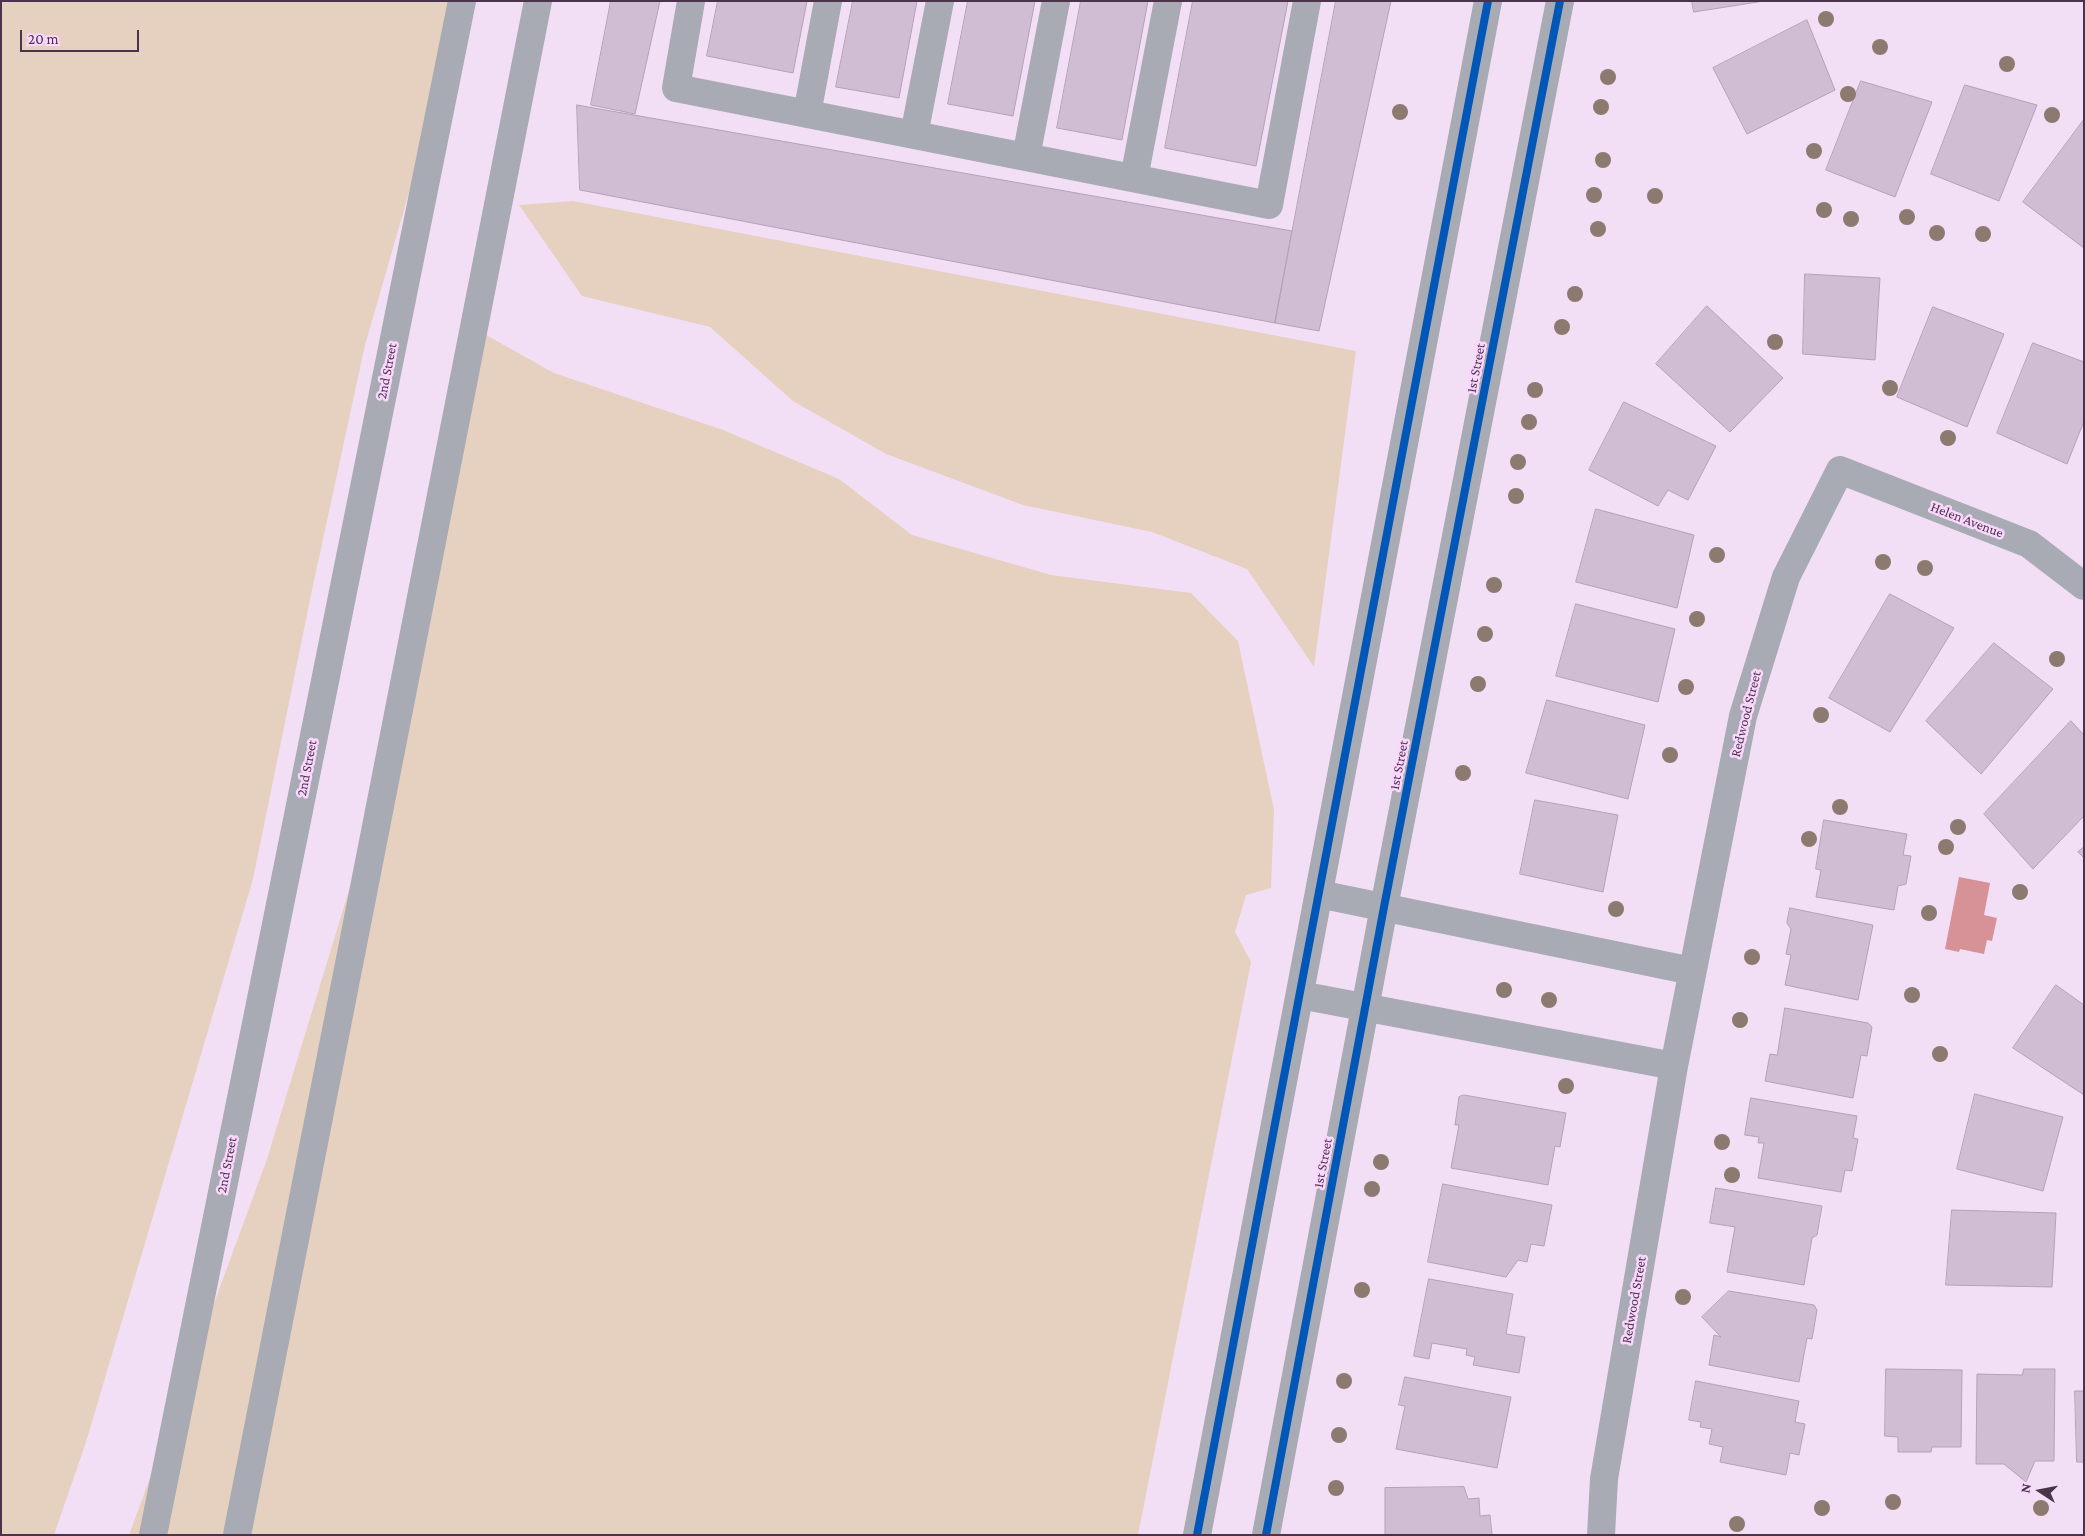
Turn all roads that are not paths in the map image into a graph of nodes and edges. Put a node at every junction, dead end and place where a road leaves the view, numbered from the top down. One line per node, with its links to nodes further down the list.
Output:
1 (462, 1): 23 (street, 2nd Street)
2 (538, 1): 24 (street)
3 (692, 1): 11 (street)
4 (828, 1): 11 (street)
5 (940, 1): 12 (street)
6 (1056, 1): 13 (street)
7 (1168, 1): 14 (street)
8 (1307, 1): 14 (street)
9 (1488, 1): 17 (street)
10 (1560, 1): 18 (street, 1st Street)
11 (808, 114): 12 (street)
12 (914, 135): 13 (street)
13 (1026, 157): 14 (street)
14 (1134, 178)
15 (1840, 470): 16 (street, Helen Avenue); 19 (street, Redwood Street)
16 (2084, 586)
17 (1319, 894): 18 (street); 20 (street)
18 (1384, 907): 19 (street); 21 (street, 1st Street)
19 (1692, 971): 22 (street, Redwood Street)
20 (1300, 995): 21 (street); 25 (street)
21 (1365, 1009): 22 (street); 26 (street, 1st Street)
22 (1674, 1066): 27 (street, Redwood Street)
23 (153, 1535)
24 (237, 1535)
25 (1197, 1535)
26 (1266, 1535)
27 (1601, 1535)

